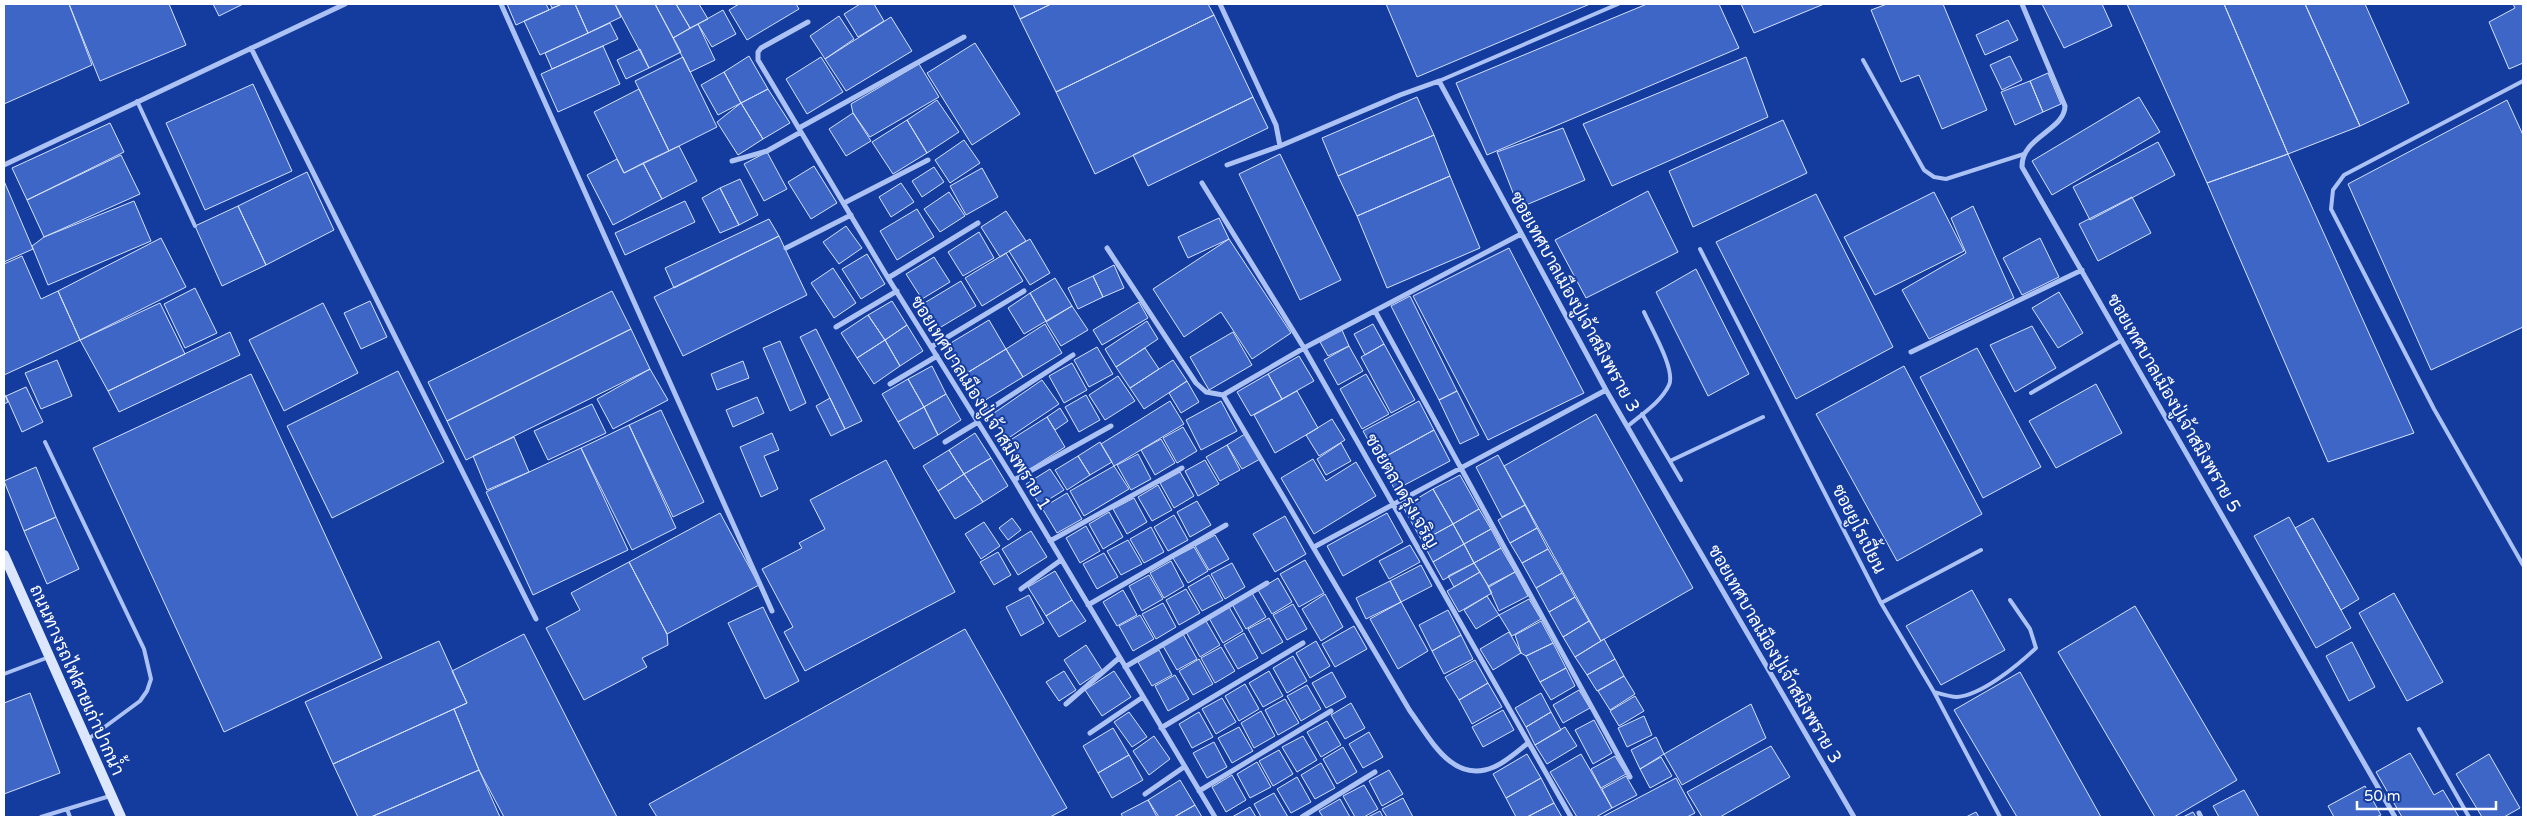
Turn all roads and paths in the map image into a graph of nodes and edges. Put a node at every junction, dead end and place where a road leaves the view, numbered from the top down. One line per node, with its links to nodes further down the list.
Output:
1 (345, 4): 8 (street)
2 (500, 4): 71 (street)
3 (1220, 4): 14 (street)
4 (1618, 4): 11 (lane)
5 (2022, 4): 15 (street)
6 (808, 22): 13 (street, ซอยเทศบาลเมืองปู่เจ้าสมิงพราย 1)
7 (964, 37): 13 (street)
8 (250, 48): 12 (street); 72 (street)
9 (1863, 60): 15 (lane)
10 (2523, 81): 65 (lane)
11 (1438, 82): 14 (street); 25 (street, ซอยเทศบาลเมืองปู่เจ้าสมิงพราย 3)
12 (137, 101): 18 (street); 24 (lane)
13 (800, 130): 17 (street); 21 (street, ซอยเทศบาลเมืองปู่เจ้าสมิงพราย 1)
14 (1280, 146): 19 (street)
15 (2024, 154): 29 (street, ซอยเทศบาลเมืองปู่เจ้าสมิงพราย 5)
16 (928, 160): 21 (street)
17 (732, 161)
18 (4, 165)
19 (1227, 165)
20 (1202, 183): 38 (street, ซอยตลาดรุ่งเจริญ)
21 (844, 203): 22 (street, ซอยเทศบาลเมืองปู่เจ้าสมิงพราย 1)
22 (851, 215): 26 (street); 30 (street, ซอยเทศบาลเมืองปู่เจ้าสมิงพราย 1)
23 (978, 223): 30 (street)
24 (195, 226)
25 (1521, 234): 33 (street); 43 (street, ซอยเทศบาลเมืองปู่เจ้าสมิงพราย 3)
26 (786, 248)
27 (1107, 248): 45 (street)
28 (1700, 249): 69 (lane, ซอยยูโรเปี้ยน)
29 (2082, 270): 36 (street, ซอยเทศบาลเมืองปู่เจ้าสมิงพราย 5); 39 (street)
30 (888, 278): 31 (street, ซอยเทศบาลเมืองปู่เจ้าสมิงพราย 1)
31 (897, 291): 35 (street); 37 (street, ซอยเทศบาลเมืองปู่เจ้าสมิงพราย 1)
32 (1024, 291): 37 (street)
33 (1375, 311): 38 (street); 54 (street)
34 (1644, 312): 46 (lane)
35 (836, 327)
36 (2122, 340): 44 (lane); 102 (street, ซอยเทศบาลเมืองปู่เจ้าสมิงพราย 5)
37 (931, 346): 41 (street, ซอยเทศบาลเมืองปู่เจ้าสมิงพราย 1)
38 (1304, 348): 45 (street); 58 (street, ซอยตลาดรุ่งเจริญ)
39 (1911, 352)
40 (1073, 355): 48 (street)
41 (937, 356): 42 (street); 48 (street, ซอยเทศบาลเมืองปู่เจ้าสมิงพราย 1)
42 (890, 384)
43 (1606, 390): 50 (street, ซอยเทศบาลเมืองปู่เจ้าสมิงพราย 3); 54 (street)
44 (2030, 392)
45 (1223, 395): 61 (street)
46 (1642, 414): 50 (lane); 53 (lane)
47 (1763, 417): 53 (lane)
48 (977, 420): 52 (street); 56 (street, ซอยเทศบาลเมืองปู่เจ้าสมิงพราย 1)
49 (1110, 426): 56 (street)
50 (1628, 426): 100 (street, ซอยเทศบาลเมืองปู่เจ้าสมิงพราย 3)
51 (45, 442): 85 (lane)
52 (945, 442)
53 (1670, 461): 57 (lane)
54 (1460, 467): 58 (street); 89 (street)
55 (1182, 468): 60 (street)
56 (1014, 480): 60 (street, ซอยเทศบาลเมืองปู่เจ้าสมิงพราย 1)
57 (1682, 480)
58 (1394, 503): 61 (street); 86 (street, ซอยตลาดรุ่งเจริญ)
59 (1226, 525): 70 (street)
60 (1050, 541): 64 (street, ซอยเทศบาลเมืองปู่เจ้าสมิงพราย 1)
61 (1314, 547): 86 (street)
62 (1981, 550): 69 (lane)
63 (4, 555): 74 (main road, ถนนทางรถไฟสายเก่าปากน้ำ)
64 (1061, 560): 67 (street); 70 (street, ซอยเทศบาลเมืองปู่เจ้าสมิงพราย 1)
65 (2523, 565)
66 (1267, 584): 76 (street)
67 (1022, 588)
68 (2010, 600): 78 (lane)
69 (1881, 603): 78 (lane, ซอยยูโรเปี้ยน)
70 (1088, 605): 75 (street, ซอยเทศบาลเมืองปู่เจ้าสมิงพราย 1)
71 (772, 611)
72 (536, 619)
73 (1303, 644): 82 (street)
74 (49, 657): 77 (lane); 85 (main road, ถนนทางรถไฟสายเก่าปากน้ำ)
75 (1120, 658): 76 (street, ซอยเทศบาลเมืองปู่เจ้าสมิงพราย 1); 80 (street)
76 (1125, 667): 79 (street, ซอยเทศบาลเมืองปู่เจ้าสมิงพราย 1)
77 (4, 674)
78 (1934, 692): 101 (lane, ซอยยูโรเปี้ยน)
79 (1143, 697): 82 (street, ซอยเทศบาลเมืองปู่เจ้าสมิงพราย 1); 84 (street)
80 (1066, 704)
81 (1331, 711): 90 (street)
82 (1161, 728): 87 (street, ซอยเทศบาลเมืองปู่เจ้าสมิงพราย 1)
83 (2419, 729): 103 (lane)
84 (1090, 733)
85 (86, 740): 92 (main road, ถนนทางรถไฟสายเก่าปากน้ำ)
86 (1528, 743): 99 (street, ซอยตลาดรุ่งเจริญ)
87 (1184, 767): 90 (street, ซอยเทศบาลเมืองปู่เจ้าสมิงพราย 1); 91 (street)
88 (1375, 772): 98 (street)
89 (1630, 777)
90 (1199, 791): 97 (street, ซอยเทศบาลเมืองปู่เจ้าสมิงพราย 1)
91 (1145, 794)
92 (111, 795): 93 (lane); 96 (main road, ถนนทางรถไฟสายเก่าปากน้ำ)
93 (67, 809): 94 (lane); 95 (lane)
94 (42, 817)
95 (70, 817)
96 (121, 817)
97 (1215, 817)
98 (1302, 817)
99 (1572, 817)
100 (1854, 817)
101 (2000, 817)
102 (2395, 817)
103 (2469, 817)

